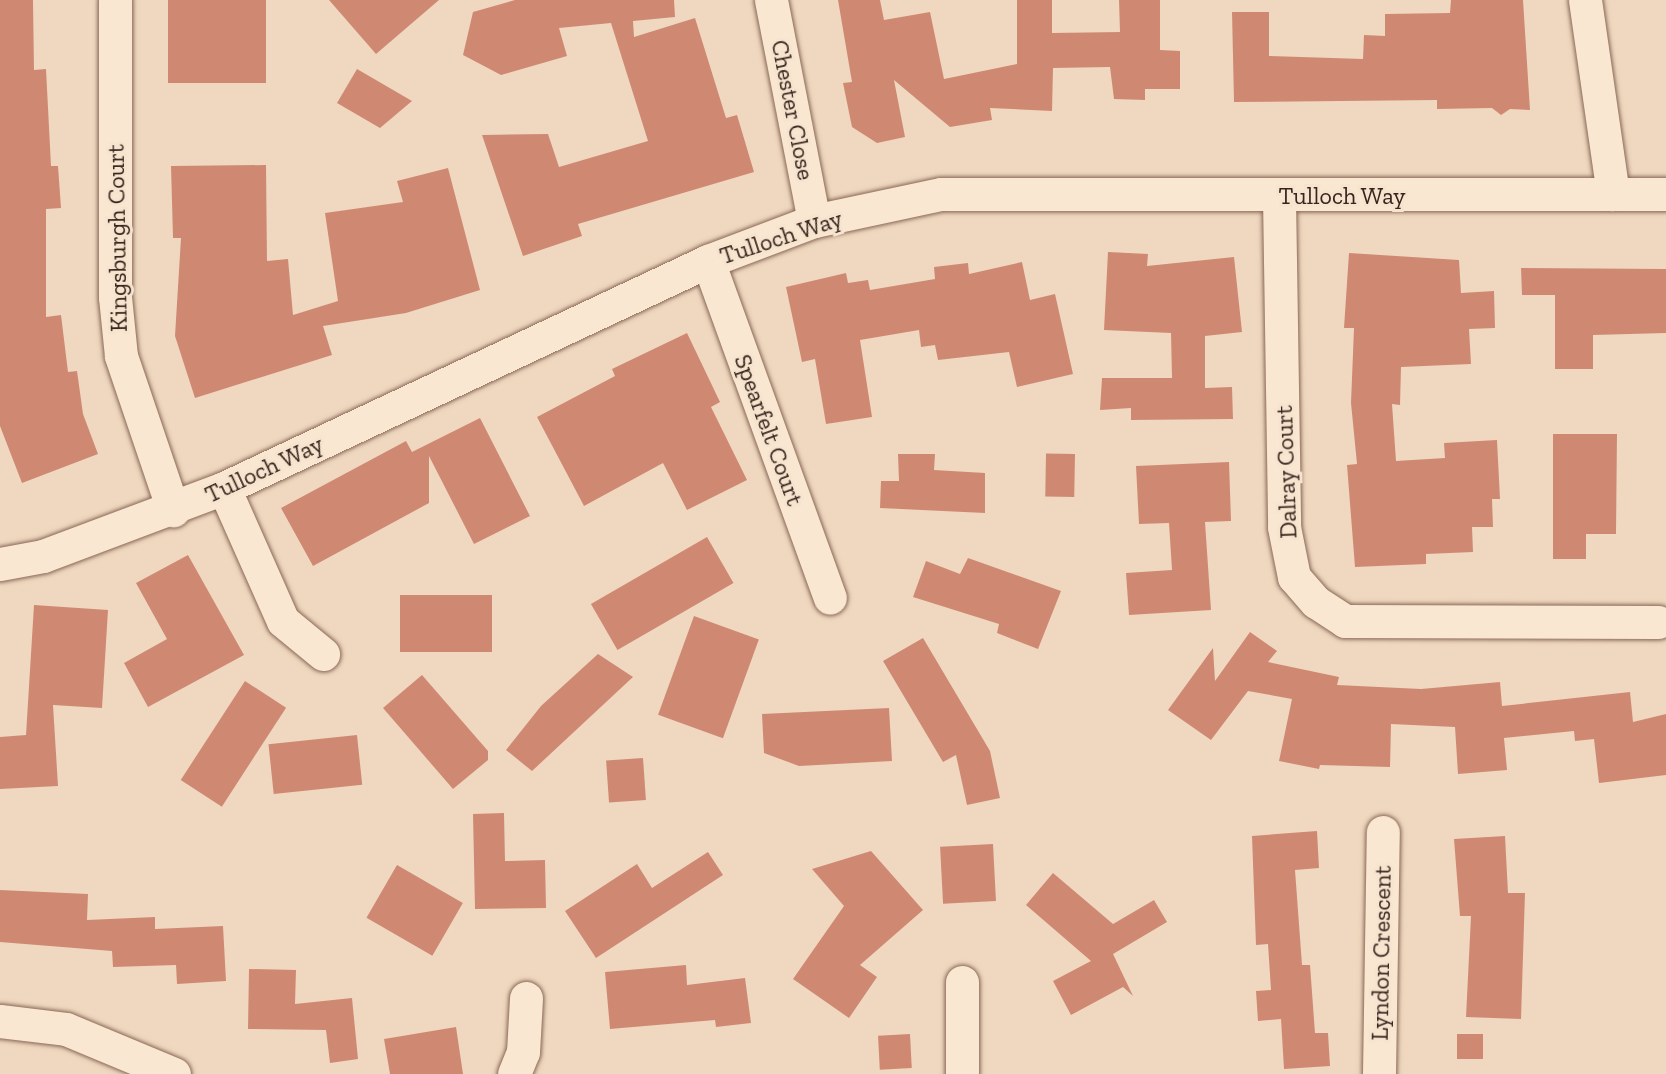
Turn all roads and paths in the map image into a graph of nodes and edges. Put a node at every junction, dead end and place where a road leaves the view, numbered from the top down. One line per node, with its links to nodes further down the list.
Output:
1 (115, 0): 10 (street, Kingsburgh Court)
2 (771, 0): 7 (street, Chester Close)
3 (1585, 0): 4 (street)
4 (1613, 194): 5 (street, Tulloch Way); 6 (street, Tulloch Way)
5 (1666, 194)
6 (1279, 197): 7 (street, Tulloch Way); 13 (street, Dalray Court)
7 (814, 221): 8 (street, Tulloch Way)
8 (708, 261): 9 (street, Tulloch Way); 12 (street, Spearfelt Court)
9 (224, 488): 10 (street, Tulloch Way); 14 (street)
10 (173, 510): 11 (street, Tulloch Way)
11 (0, 564)
12 (830, 598)
13 (1658, 622)
14 (323, 654)
15 (1383, 832): 22 (street, Lyndon Crescent)
16 (962, 982): 21 (street)
17 (526, 998): 20 (street)
18 (0, 1021): 19 (street)
19 (174, 1074)
20 (514, 1074)
21 (962, 1074)
22 (1378, 1074)

